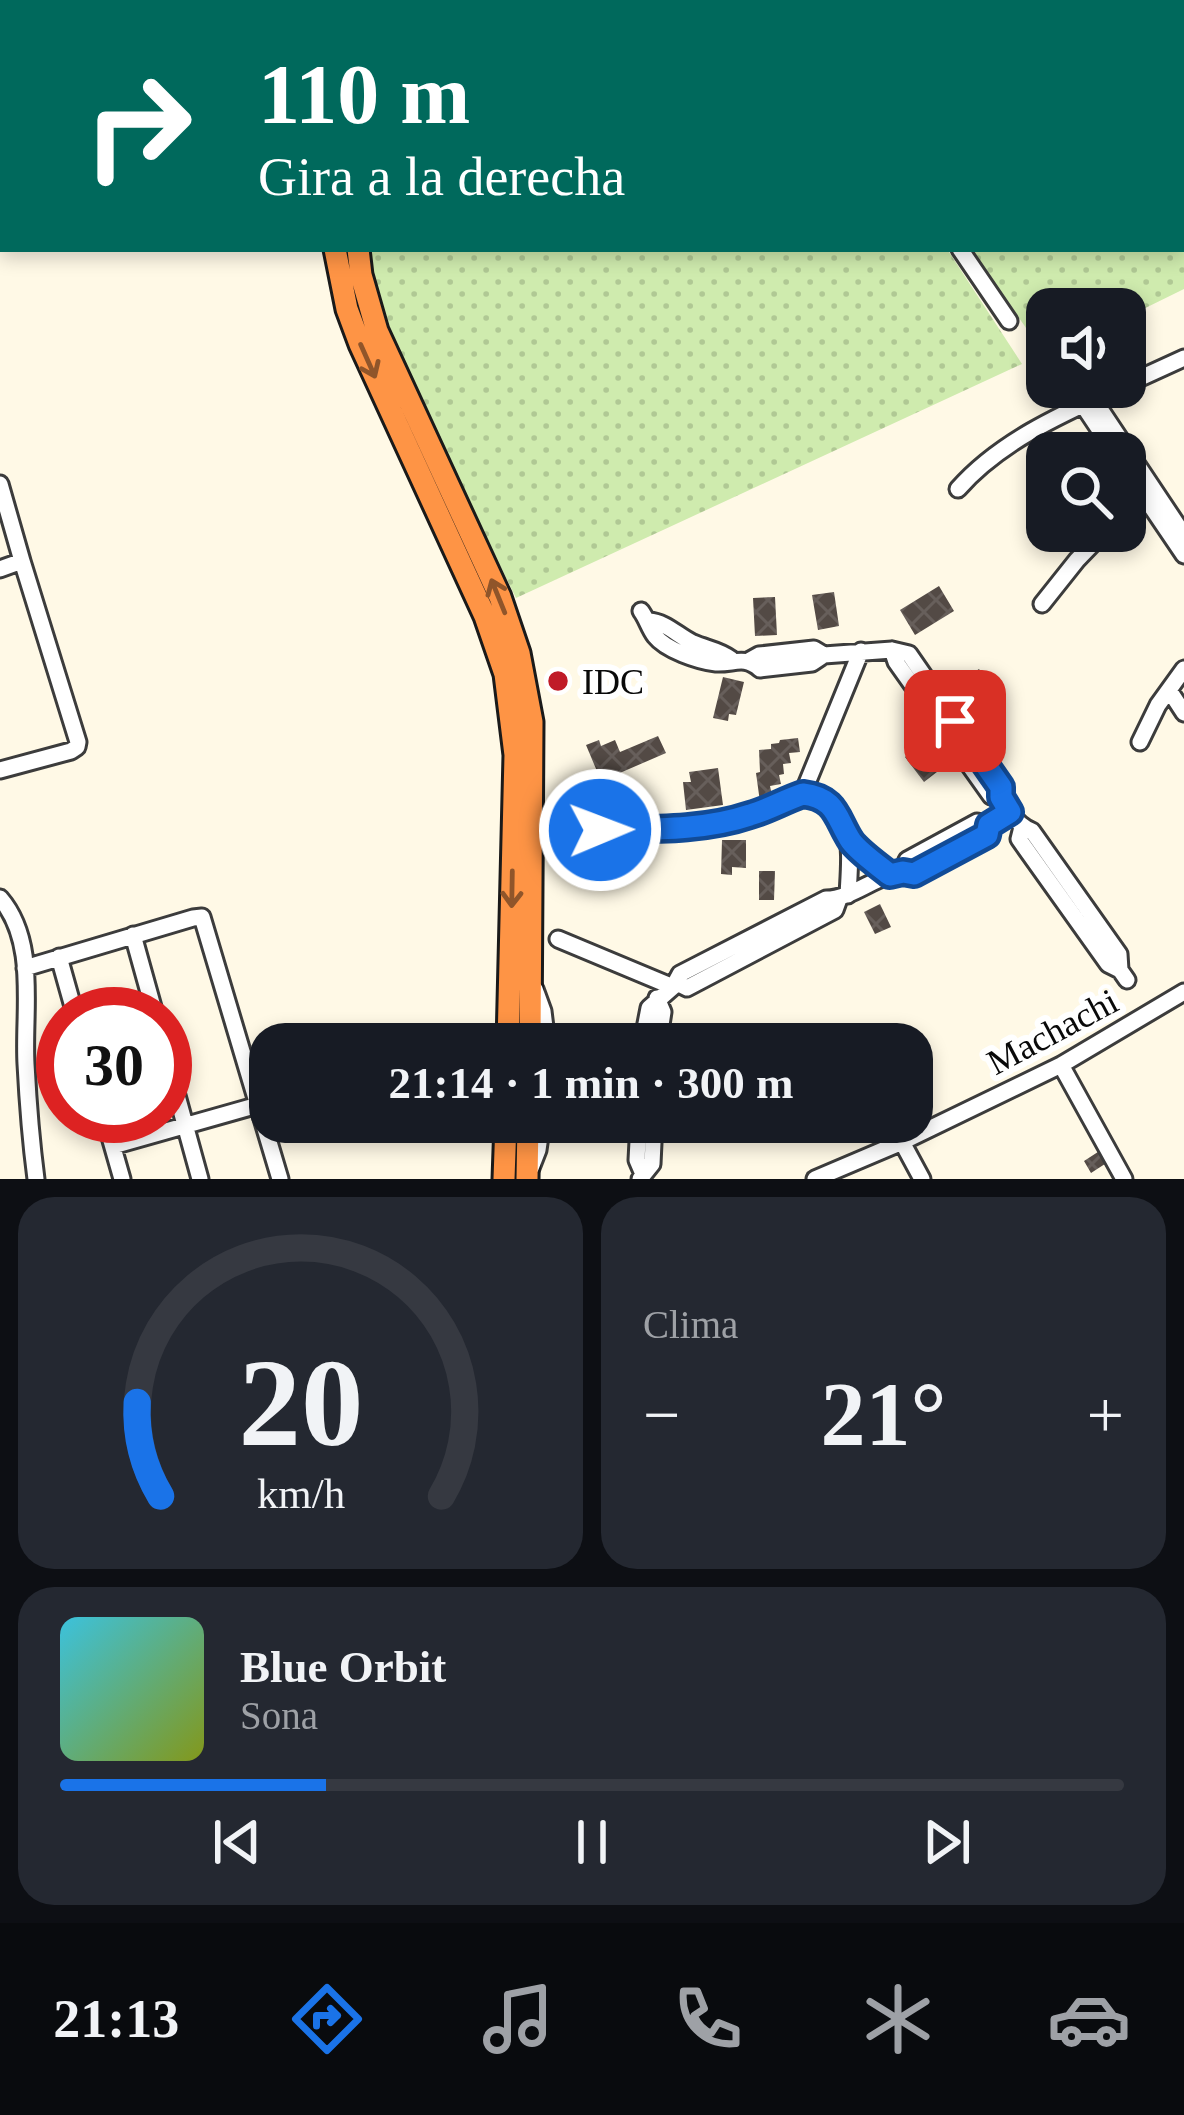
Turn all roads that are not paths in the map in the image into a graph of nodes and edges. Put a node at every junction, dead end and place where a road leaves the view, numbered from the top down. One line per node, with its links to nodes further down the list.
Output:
1 (336, 252): 45 (highway, one-way to 45)
2 (358, 252): 39 (highway, one-way to 2)
3 (962, 252): 4 (street)
4 (1009, 321)
5 (1184, 358): 6 (street)
6 (1146, 375)
7 (1078, 408): 10 (street)
8 (1093, 408): 12 (street)
9 (0, 484): 17 (street)
10 (958, 489)
11 (1146, 491): 12 (street)
12 (1151, 497): 13 (street); 14 (street); 16 (street)
13 (1146, 501)
14 (1184, 535)
15 (1087, 552): 19 (street)
16 (1184, 555)
17 (22, 562): 18 (street); 26 (street)
18 (0, 568)
19 (1042, 604)
20 (645, 616): 21 (street)
21 (861, 651): 27 (street); 28 (street)
22 (1184, 669): 23 (street)
23 (1169, 690): 24 (street); 25 (street)
24 (1184, 712)
25 (1140, 742)
26 (0, 770)
27 (803, 794): 29 (street); 30 (street)
28 (1006, 804): 31 (street); 38 (street)
29 (600, 830)
30 (851, 841): 31 (street); 32 (street)
31 (896, 873): 32 (street)
32 (843, 897): 40 (street)
33 (0, 898): 37 (street)
34 (133, 935): 36 (street); 42 (street); 51 (street)
35 (558, 939): 40 (street)
36 (58, 957): 37 (street); 41 (street)
37 (25, 968): 69 (street)
38 (1124, 975)
39 (531, 981): 46 (highway); 47 (street)
40 (675, 985): 44 (street)
41 (67, 987)
42 (147, 987)
43 (1184, 992): 50 (street, Machachi)
44 (657, 998): 48 (street); 49 (street)
45 (509, 1023)
46 (530, 1023)
47 (544, 1023)
48 (646, 1023)
49 (661, 1023)
50 (1061, 1065): 54 (street, Machachi); 75 (street)
51 (249, 1071)
52 (249, 1108): 53 (street)
53 (192, 1123)
54 (933, 1127)
55 (112, 1143): 66 (street)
56 (123, 1143): 66 (street)
57 (190, 1143): 71 (street)
58 (270, 1143): 72 (street)
59 (511, 1143): 68 (highway)
60 (525, 1143): 68 (highway)
61 (539, 1143): 68 (street)
62 (638, 1143): 67 (street)
63 (653, 1143): 67 (street)
64 (900, 1143): 73 (street, Machachi)
65 (903, 1143): 74 (street)
66 (113, 1146): 70 (street)
67 (641, 1176)
68 (519, 1178)
69 (36, 1179)
70 (122, 1179)
71 (200, 1179)
72 (280, 1179)
73 (815, 1179)
74 (922, 1179)
75 (1124, 1179)

